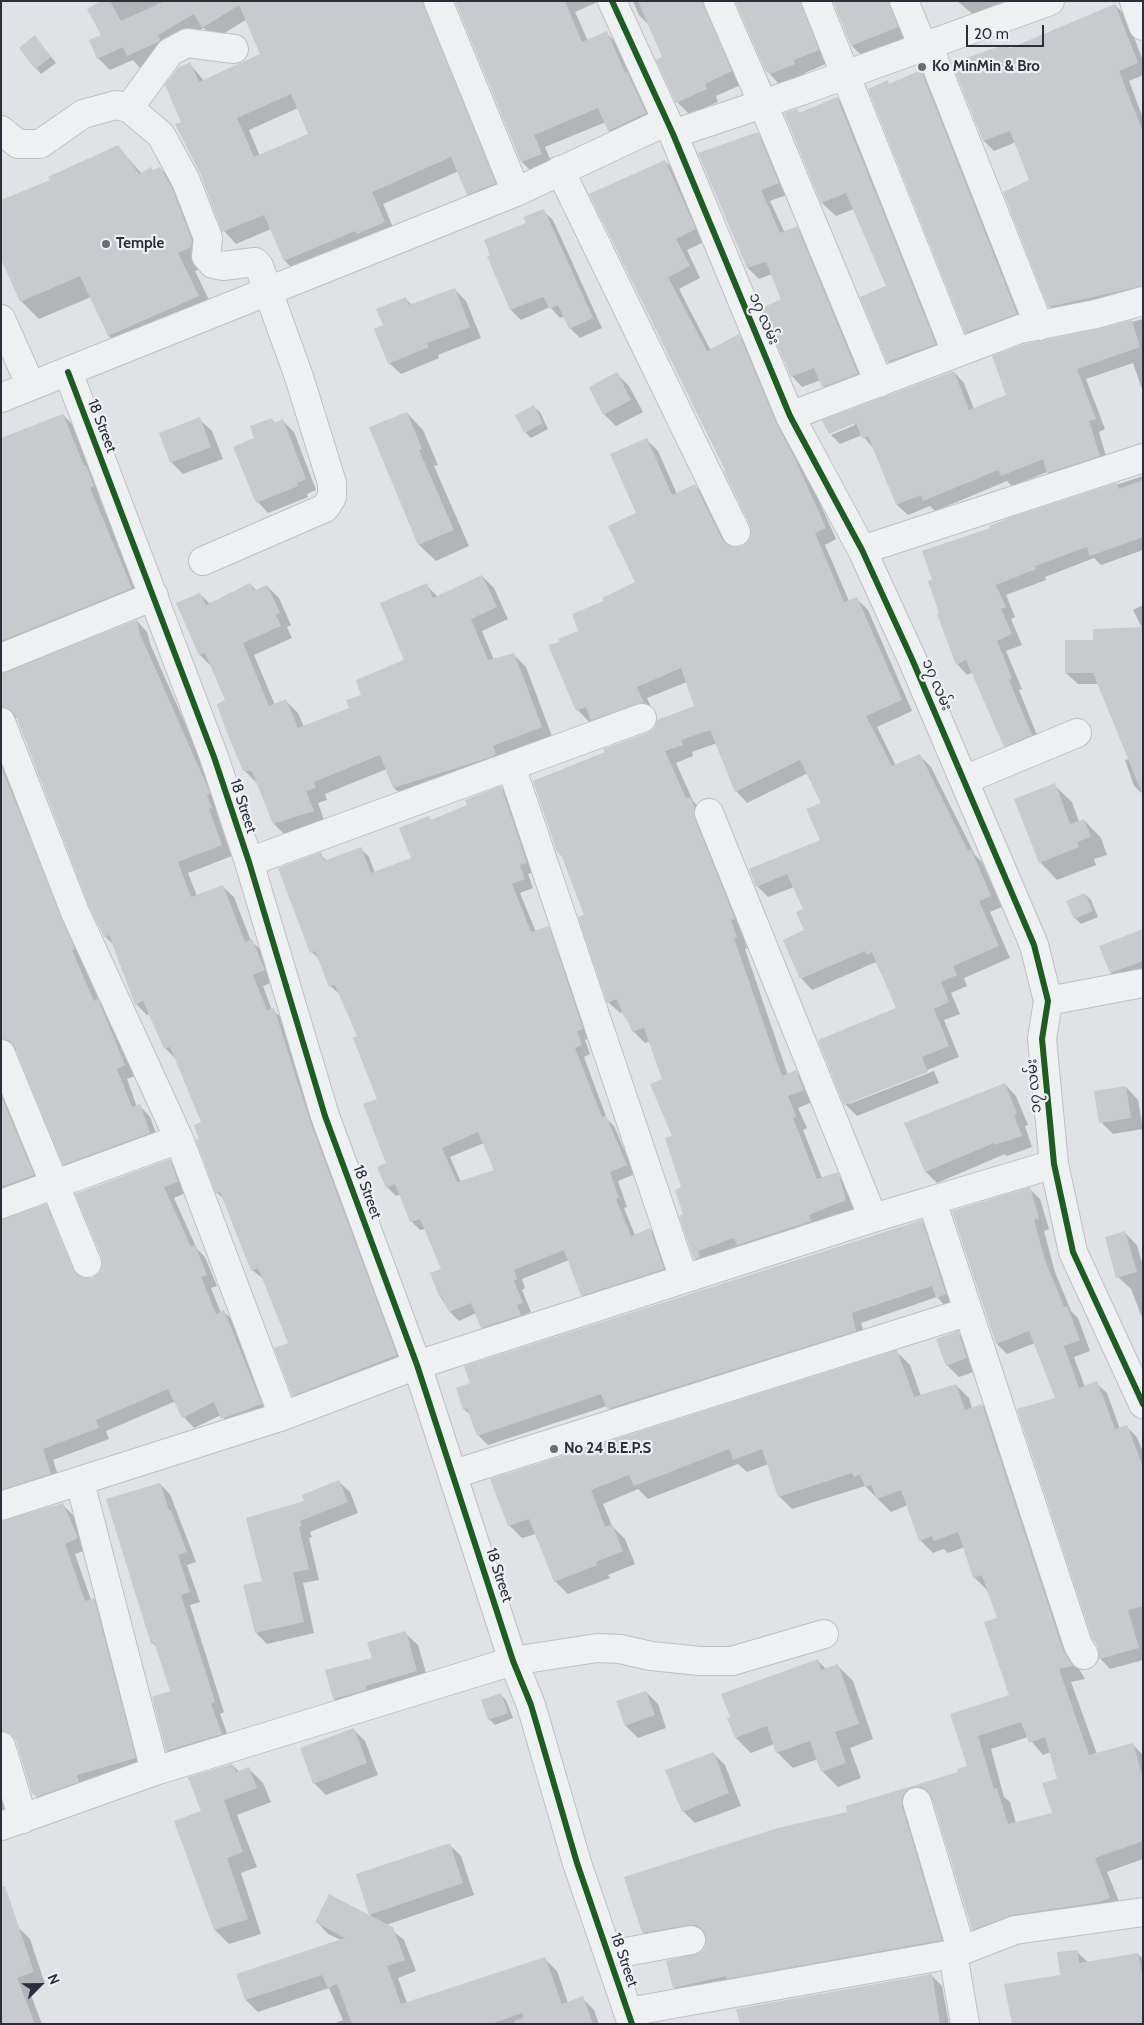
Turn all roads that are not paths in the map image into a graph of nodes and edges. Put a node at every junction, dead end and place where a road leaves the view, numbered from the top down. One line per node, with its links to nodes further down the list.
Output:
1 (438, 1): 18 (street)
2 (612, 1): 15 (street, ၁၇ လမ်း)
3 (718, 1): 13 (street)
4 (816, 1): 12 (street)
5 (904, 1): 10 (street)
6 (1050, 1): 8 (street)
7 (1134, 1): 9 (street)
8 (1000, 10): 10 (street)
9 (1143, 26)
10 (925, 46): 12 (street); 22 (street)
11 (234, 49): 14 (street)
12 (846, 75): 13 (street); 23 (street)
13 (763, 104): 15 (street); 25 (street)
14 (129, 108): 16 (street); 19 (street)
15 (670, 128): 17 (street); 28 (street, ၁၇ လမ်း)
16 (1, 130)
17 (560, 170): 18 (street); 30 (street)
18 (516, 192): 19 (street)
19 (270, 291): 24 (street); 32 (street)
20 (1143, 301): 22 (street)
21 (1, 319): 26 (street)
22 (1039, 326): 23 (street)
23 (956, 352): 25 (street)
24 (68, 372): 26 (street); 33 (street, 18 Street)
25 (879, 383): 28 (street)
26 (31, 386): 27 (street)
27 (1, 398)
28 (790, 416): 31 (street, ၁၇ လမ်း)
29 (1143, 458): 31 (street)
30 (736, 532)
31 (862, 550): 39 (street, ၁၇ လမ်း)
32 (203, 561)
33 (154, 596): 34 (street); 41 (street, 18 Street)
34 (1, 658)
35 (642, 718): 38 (street)
36 (1, 722): 45 (street)
37 (1077, 733): 39 (street)
38 (511, 766): 41 (street); 52 (street)
39 (964, 780): 43 (street, ၁၇ လမ်း)
40 (709, 813): 50 (street)
41 (249, 862): 54 (street, 18 Street)
42 (1143, 983): 43 (street)
43 (1048, 1001): 46 (street, ၁၇ လမ်း)
44 (1, 1054): 47 (street)
45 (178, 1139): 47 (street); 56 (street)
46 (1054, 1164): 48 (street); 55 (street, ၁၇ လမ်း)
47 (56, 1184): 49 (street); 51 (street)
48 (932, 1200): 50 (street); 53 (street)
49 (1, 1204)
50 (873, 1218): 52 (street)
51 (88, 1263)
52 (684, 1279): 54 (street)
53 (968, 1312): 57 (street); 61 (street)
54 (417, 1364): 56 (street); 57 (street, 18 Street)
55 (1143, 1404)
56 (283, 1416): 58 (street)
57 (454, 1474): 62 (street, 18 Street)
58 (80, 1482): 59 (street); 64 (street)
59 (1, 1506)
60 (824, 1634): 62 (street)
61 (1084, 1655)
62 (513, 1661): 64 (street); 70 (street, 18 Street)
63 (1, 1746): 66 (street)
64 (155, 1771): 66 (street)
65 (917, 1802): 69 (street)
66 (12, 1823)
67 (1143, 1912): 69 (street)
68 (691, 1940): 70 (street)
69 (957, 1951): 71 (street); 72 (street)
70 (609, 1955): 71 (street, 18 Street)
71 (630, 2018)
72 (965, 2024)

